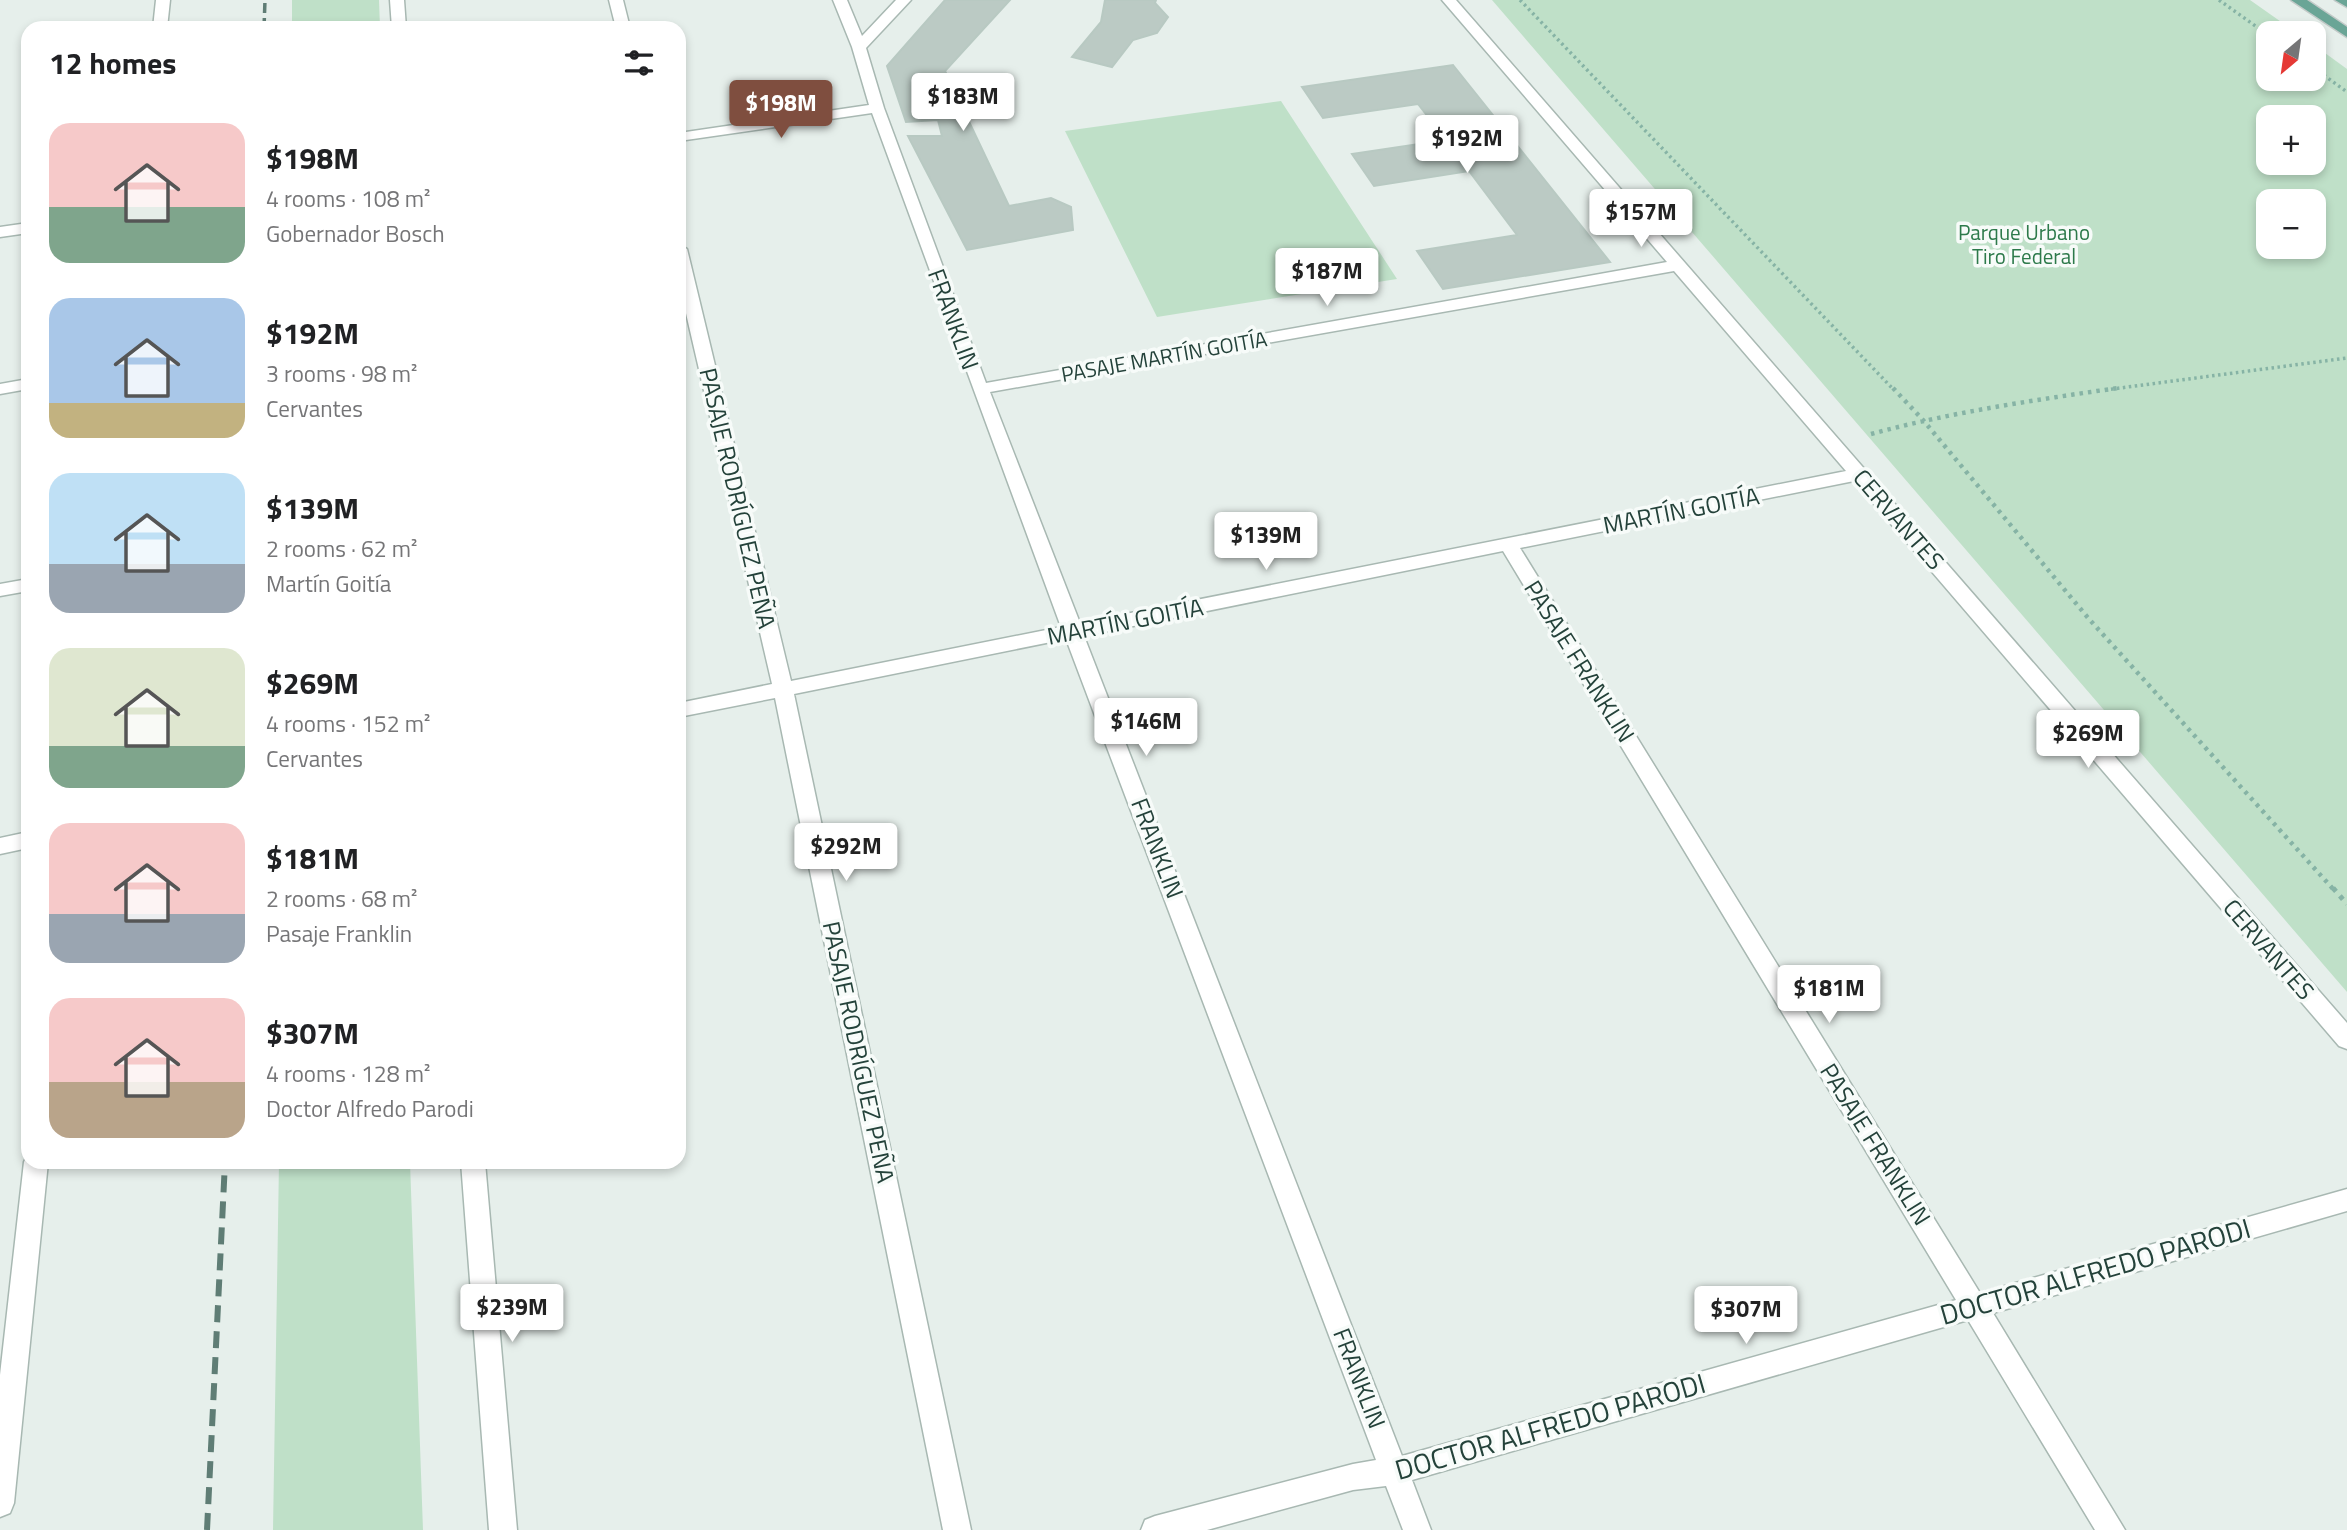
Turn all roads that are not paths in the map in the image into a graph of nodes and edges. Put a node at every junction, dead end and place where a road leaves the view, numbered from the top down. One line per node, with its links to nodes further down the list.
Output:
1 (163, 0): 10 (street)
2 (397, 0): 11 (street)
3 (616, 0): 12 (street)
4 (840, 0): 14 (street, FRANKLIN)
5 (904, 0): 14 (street)
6 (1450, 0): 19 (street, CERVANTES)
7 (2298, 0): 13 (main road)
8 (2342, 0): 9 (main road)
9 (2347, 3)
10 (161, 21)
11 (398, 21)
12 (621, 21)
13 (2347, 33)
14 (859, 47): 15 (street, FRANKLIN)
15 (877, 108): 16 (street); 23 (street, FRANKLIN)
16 (686, 136)
17 (21, 229): 18 (street)
18 (0, 232)
19 (1679, 265): 23 (street, PASAJE MARTÍN GOITÍA); 24 (street, CERVANTES)
20 (686, 279): 29 (street, PASAJE RODRÍGUEZ PEÑA)
21 (21, 385): 22 (street)
22 (0, 389)
23 (980, 389): 28 (street, FRANKLIN)
24 (1860, 474): 25 (street, MARTÍN GOITÍA); 33 (street, CERVANTES)
25 (1508, 544): 28 (street, MARTÍN GOITÍA); 38 (street, PASAJE FRANKLIN)
26 (21, 586): 27 (street)
27 (0, 590)
28 (1075, 631): 29 (street, MARTÍN GOITÍA); 39 (street, FRANKLIN)
29 (783, 689): 30 (street, MARTÍN GOITÍA); 42 (street, PASAJE RODRÍGUEZ PEÑA)
30 (686, 709)
31 (21, 842): 32 (street)
32 (0, 846)
33 (2347, 1039)
34 (35, 1169): 37 (street)
35 (474, 1169): 41 (street)
36 (2347, 1200): 38 (street, DOCTOR ALFREDO PARODI)
37 (10, 1295): 40 (street)
38 (1975, 1305): 39 (street, DOCTOR ALFREDO PARODI); 45 (street, PASAJE FRANKLIN)
39 (1395, 1471): 43 (street, DOCTOR ALFREDO PARODI); 44 (street, FRANKLIN)
40 (0, 1503)
41 (503, 1530)
42 (957, 1530)
43 (1155, 1530)
44 (1417, 1530)
45 (2111, 1530)

